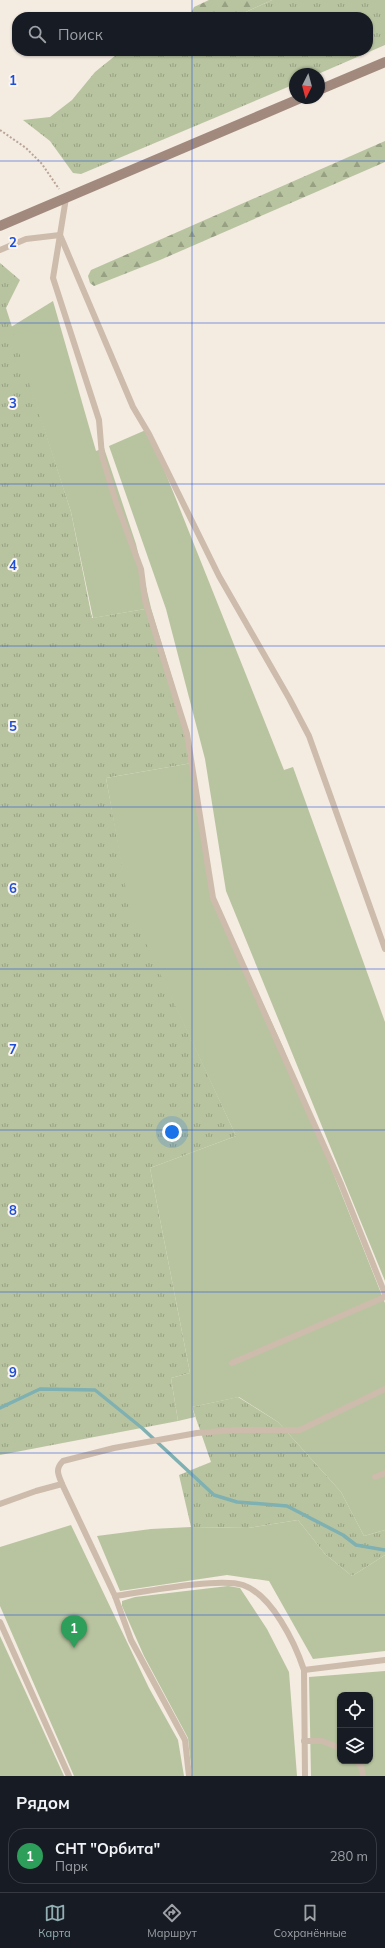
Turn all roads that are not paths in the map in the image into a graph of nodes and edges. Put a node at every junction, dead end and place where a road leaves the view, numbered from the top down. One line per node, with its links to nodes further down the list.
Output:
1 (385, 62): 2 (main road)
2 (325, 87)
3 (289, 103): 4 (main road)
4 (66, 198): 5 (main road); 6 (lane)
5 (0, 226)
6 (60, 235): 7 (lane); 8 (lane); 9 (lane)
7 (0, 250)
8 (385, 949)
9 (385, 1294)
10 (385, 1297): 11 (lane)
11 (232, 1363)
12 (385, 1389): 15 (lane)
13 (385, 1473): 14 (lane)
14 (375, 1477)
15 (62, 1484): 16 (lane); 17 (lane)
16 (0, 1504)
17 (115, 1596): 20 (lane); 25 (lane)
18 (0, 1622): 24 (lane)
19 (385, 1660): 20 (lane)
20 (304, 1670): 21 (lane)
21 (304, 1741): 22 (lane); 26 (lane)
22 (337, 1747)
23 (359, 1764): 27 (lane)
24 (69, 1776)
25 (189, 1776)
26 (305, 1776)
27 (363, 1776)

